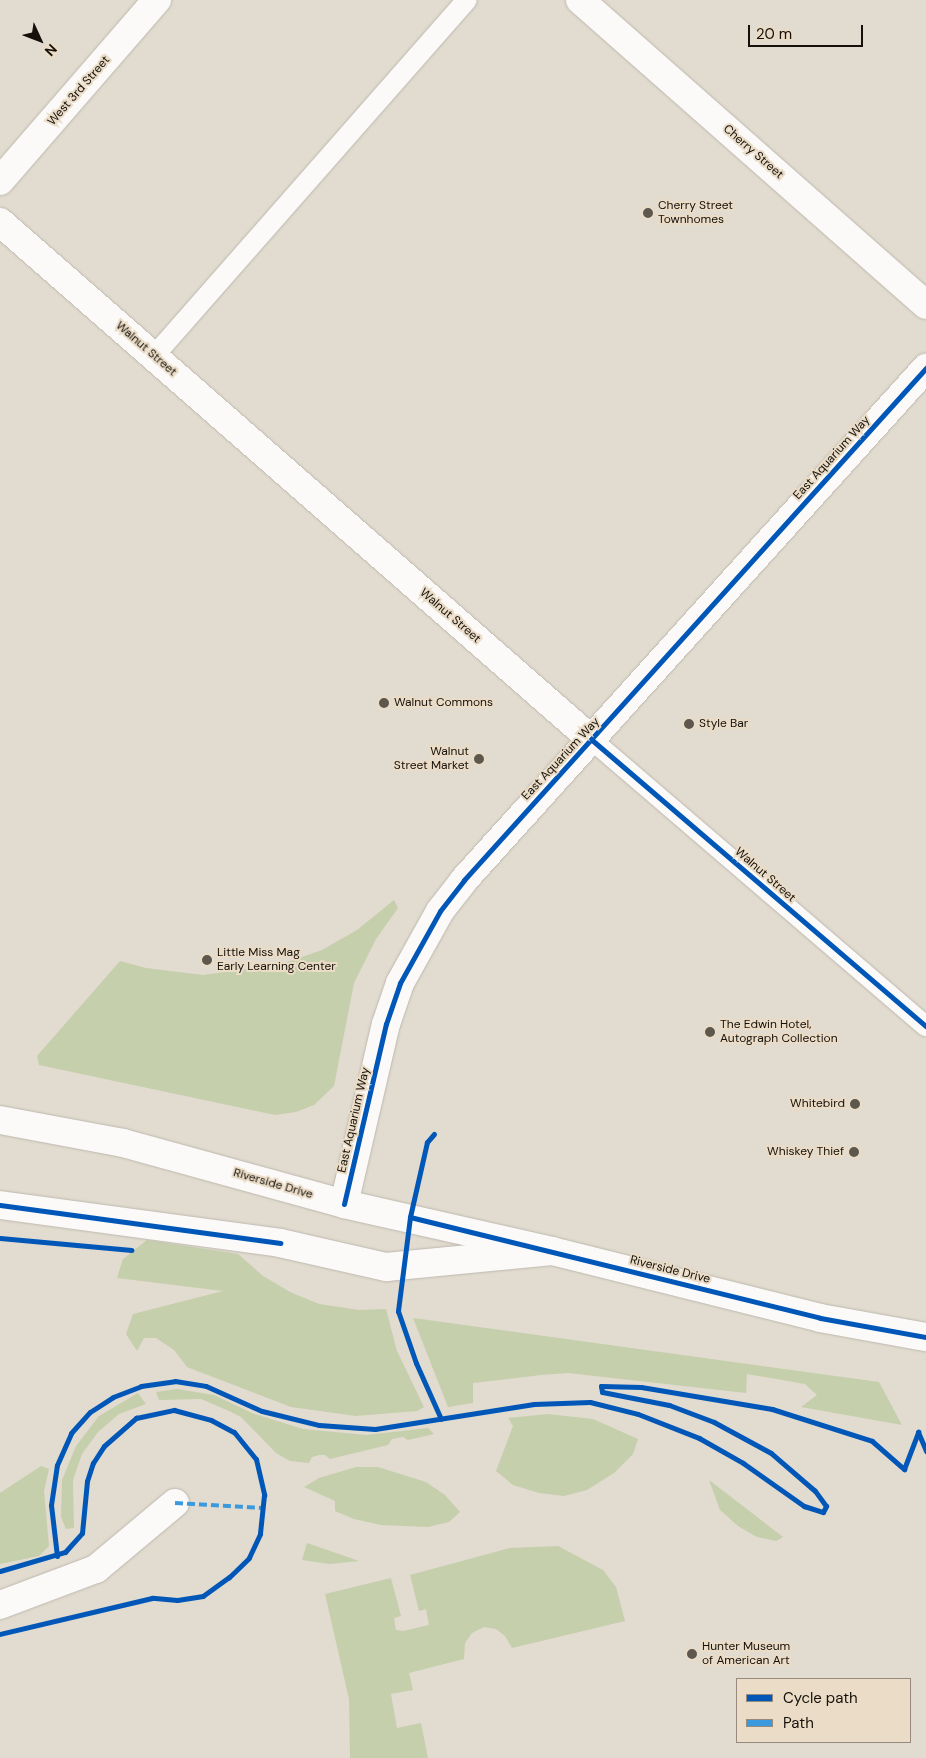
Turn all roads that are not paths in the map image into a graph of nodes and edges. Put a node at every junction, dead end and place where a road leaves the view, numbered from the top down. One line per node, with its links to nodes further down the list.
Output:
1 (157, 0): 4 (street, West 3rd Street)
2 (467, 0): 7 (lane)
3 (580, 0): 6 (street, Cherry Street)
4 (0, 181)
5 (0, 222): 7 (street, Walnut Street)
6 (926, 305)
7 (154, 356): 9 (street, Walnut Street)
8 (926, 368): 9 (street, East Aquarium Way)
9 (592, 740): 10 (lane, Walnut Street); 12 (street, East Aquarium Way)
10 (926, 1026)
11 (0, 1120): 12 (street, Riverside Drive)
12 (344, 1204): 14 (street, Riverside Drive)
13 (0, 1205): 14 (street)
14 (552, 1251): 15 (street, Riverside Drive)
15 (926, 1337)
16 (175, 1503): 17 (street)
17 (0, 1605)

